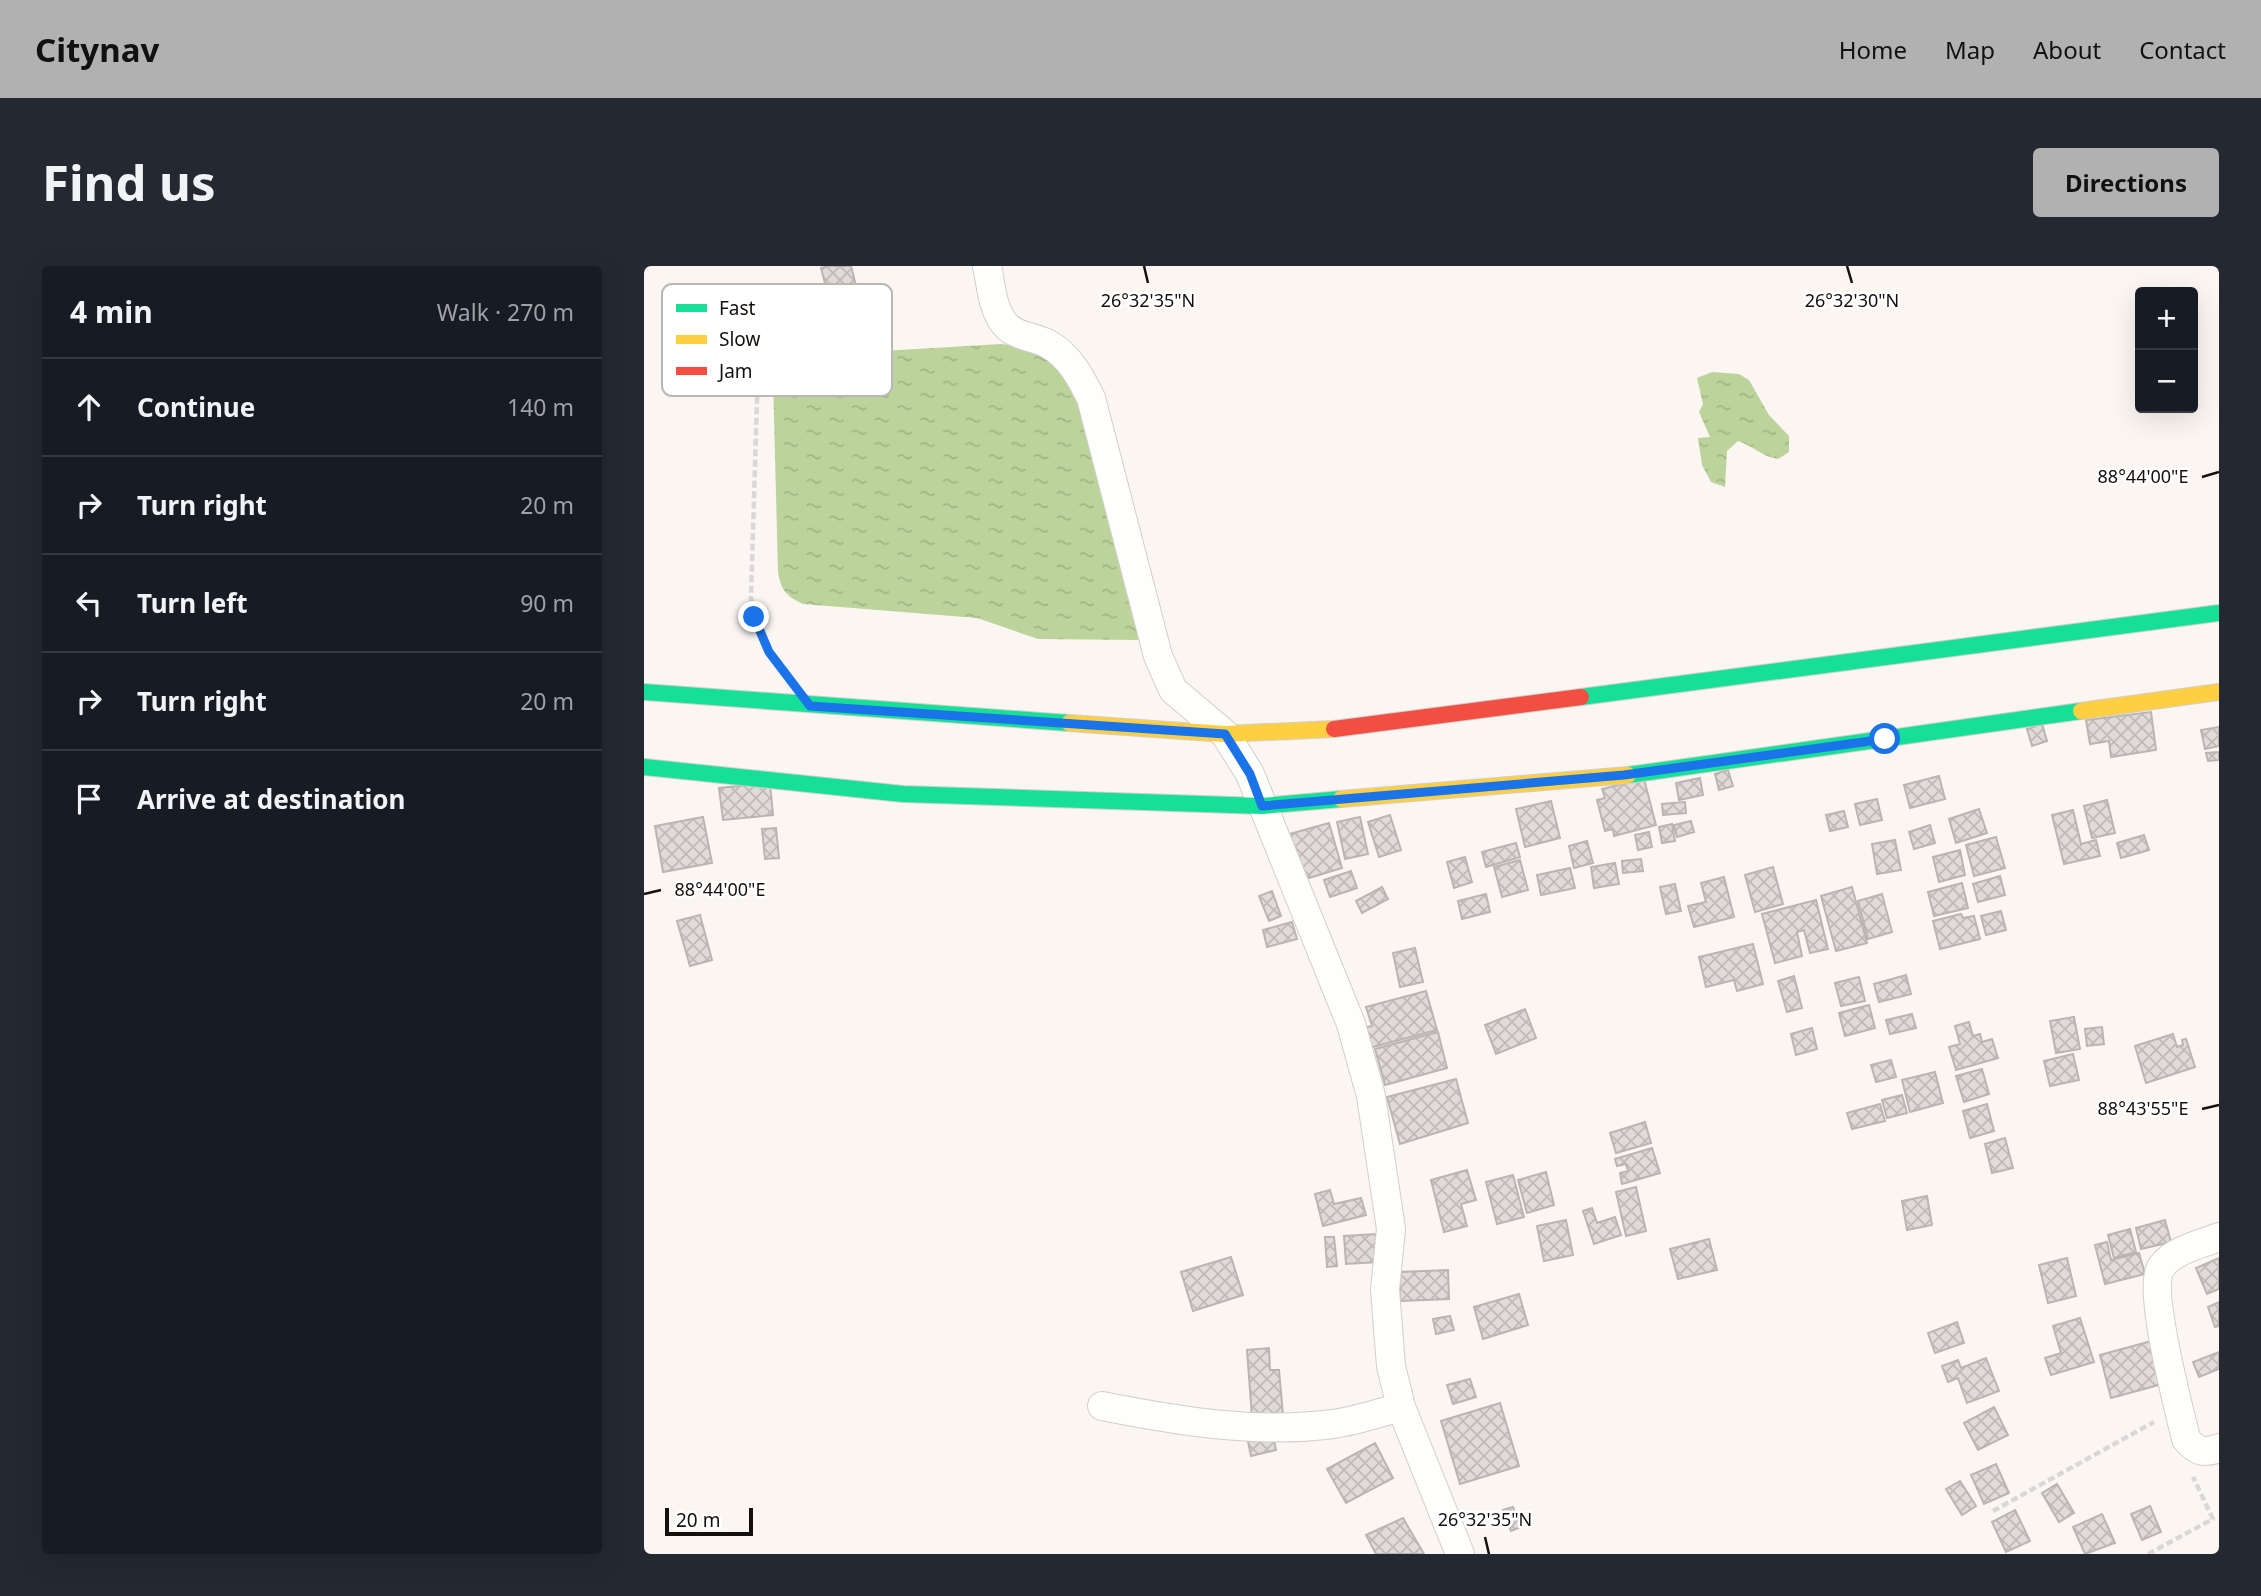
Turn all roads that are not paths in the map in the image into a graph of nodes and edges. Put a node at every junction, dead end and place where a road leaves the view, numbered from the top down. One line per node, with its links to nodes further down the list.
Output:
1 (987, 266): 5 (street)
2 (2219, 613): 5 (street)
3 (644, 692): 5 (street)
4 (2219, 692): 7 (street)
5 (1225, 734): 7 (street)
6 (644, 767): 7 (street)
7 (1262, 806): 10 (street)
8 (2219, 1237): 11 (street)
9 (1102, 1406): 10 (street)
10 (1401, 1407): 12 (street)
11 (2219, 1448)
12 (1460, 1554)

